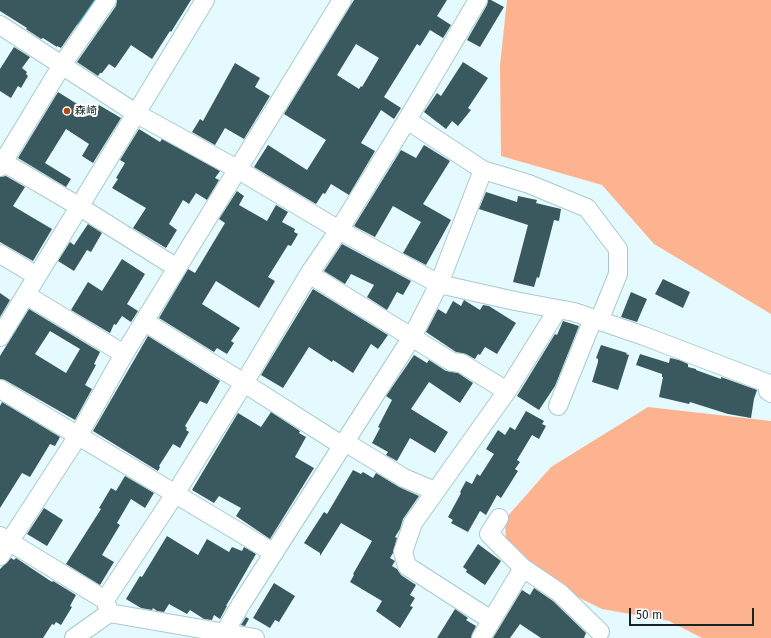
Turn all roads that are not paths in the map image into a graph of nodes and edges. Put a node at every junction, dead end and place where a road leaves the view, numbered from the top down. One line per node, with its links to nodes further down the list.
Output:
1 (106, 0): 6 (street)
2 (205, 0): 7 (street)
3 (342, 0): 10 (street)
4 (478, 0): 8 (street)
5 (0, 26): 6 (street)
6 (55, 61): 7 (street); 9 (street)
7 (136, 114): 10 (street); 12 (street)
8 (407, 120): 11 (street); 13 (street)
9 (1, 165): 12 (street)
10 (237, 169): 13 (street); 15 (street)
11 (483, 170): 18 (street); 21 (street)
12 (80, 207): 15 (street); 17 (street)
13 (339, 230): 16 (street); 18 (street)
14 (0, 254): 17 (street)
15 (177, 268): 22 (street)
16 (309, 274): 24 (street); 26 (street)
17 (37, 276): 19 (street)
18 (439, 284): 20 (street); 24 (street)
19 (26, 295): 23 (street); 25 (street)
20 (558, 309): 21 (street); 28 (street)
21 (596, 320): 29 (street); 30 (street)
22 (145, 322): 25 (street); 26 (street)
23 (0, 336)
24 (412, 337): 28 (street); 32 (street)
25 (124, 354): 31 (street)
26 (244, 383): 32 (street); 34 (street)
27 (0, 389): 31 (street)
28 (507, 391): 33 (street)
29 (771, 393)
30 (558, 406)
31 (78, 436): 34 (street); 36 (street)
32 (344, 444): 33 (street); 37 (street)
33 (435, 491): 40 (street)
34 (175, 494): 37 (street); 39 (street)
35 (499, 518): 38 (street)
36 (3, 545): 39 (street)
37 (274, 553): 42 (street)
38 (523, 568): 40 (street); 41 (street)
39 (107, 606): 42 (street); 43 (street)
40 (491, 620): 44 (street)
41 (600, 632)
42 (240, 636)
43 (74, 638)
44 (481, 638)

